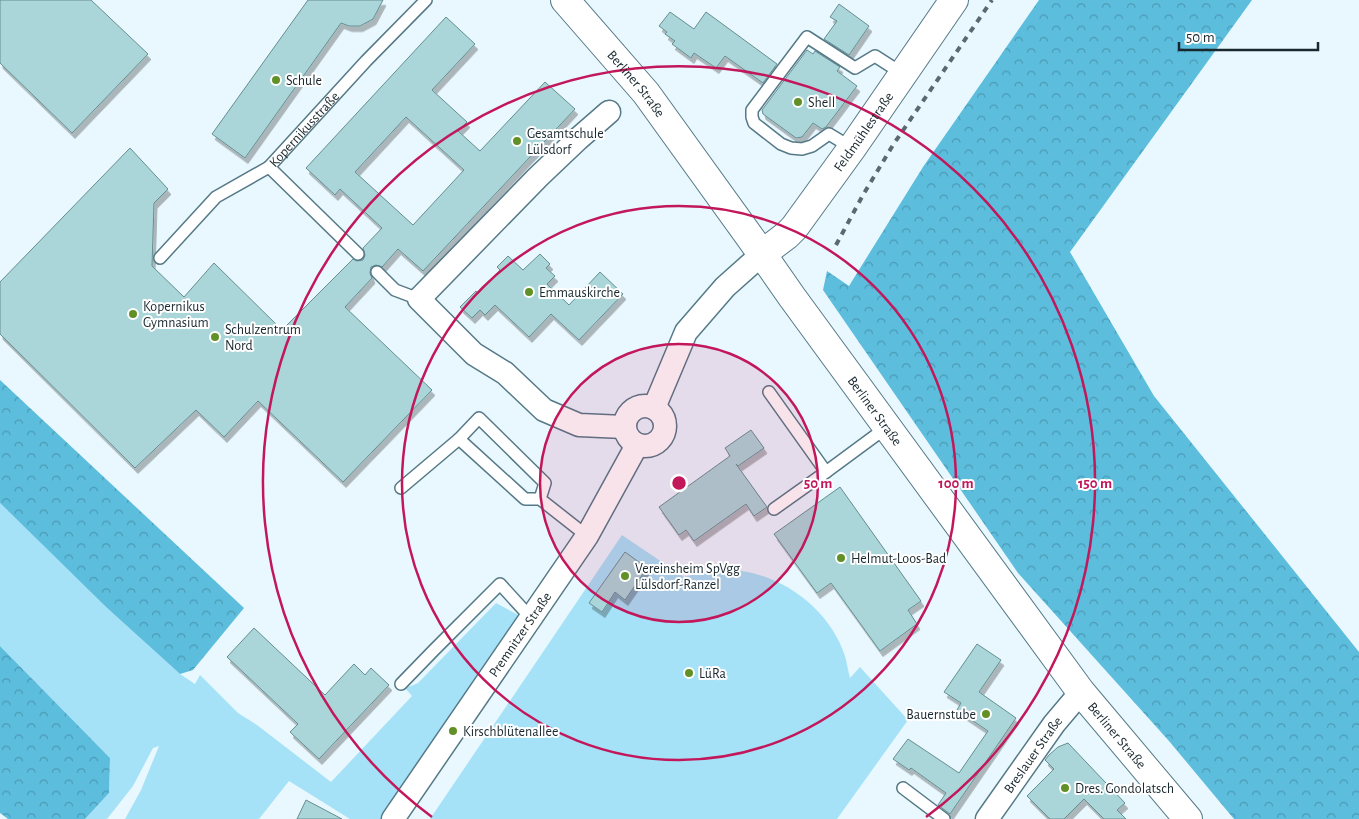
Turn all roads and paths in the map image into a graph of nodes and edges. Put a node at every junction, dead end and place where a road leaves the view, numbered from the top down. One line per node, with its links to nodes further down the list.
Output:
1 (426, 0): 7 (lane, Kopernikusstraße)
2 (565, 0): 9 (street, Berliner Straße)
3 (954, 0): 4 (street, Feldmühlestraße)
4 (903, 74): 6 (street, Feldmühlestraße); 6 (lane)
5 (609, 112): 12 (street)
6 (852, 148): 9 (street, Feldmühlestraße)
7 (269, 167): 8 (lane, Kopernikusstraße); 10 (lane)
8 (358, 254)
9 (762, 254): 14 (street); 15 (street, Berliner Straße)
10 (160, 258)
11 (377, 272): 12 (lane)
12 (419, 299): 16 (street)
13 (769, 392): 19 (lane)
14 (654, 408): 16 (street); 18 (street)
15 (887, 426): 19 (lane); 26 (street, Berliner Straße)
16 (624, 427): 18 (street)
17 (460, 439): 20 (lane); 21 (lane); 21 (lane)
18 (637, 445): 23 (street, Premnitzer Straße)
19 (826, 472): 22 (lane)
20 (401, 488)
21 (540, 498): 23 (lane)
22 (774, 508)
23 (587, 536): 24 (street, Premnitzer Straße)
24 (531, 618): 25 (lane); 28 (street, Premnitzer Straße)
25 (401, 684)
26 (1081, 692): 30 (street, Breslauer Straße); 31 (street, Berliner Straße)
27 (903, 788): 29 (lane)
28 (393, 819)
29 (944, 819)
30 (987, 819)
31 (1188, 819)

